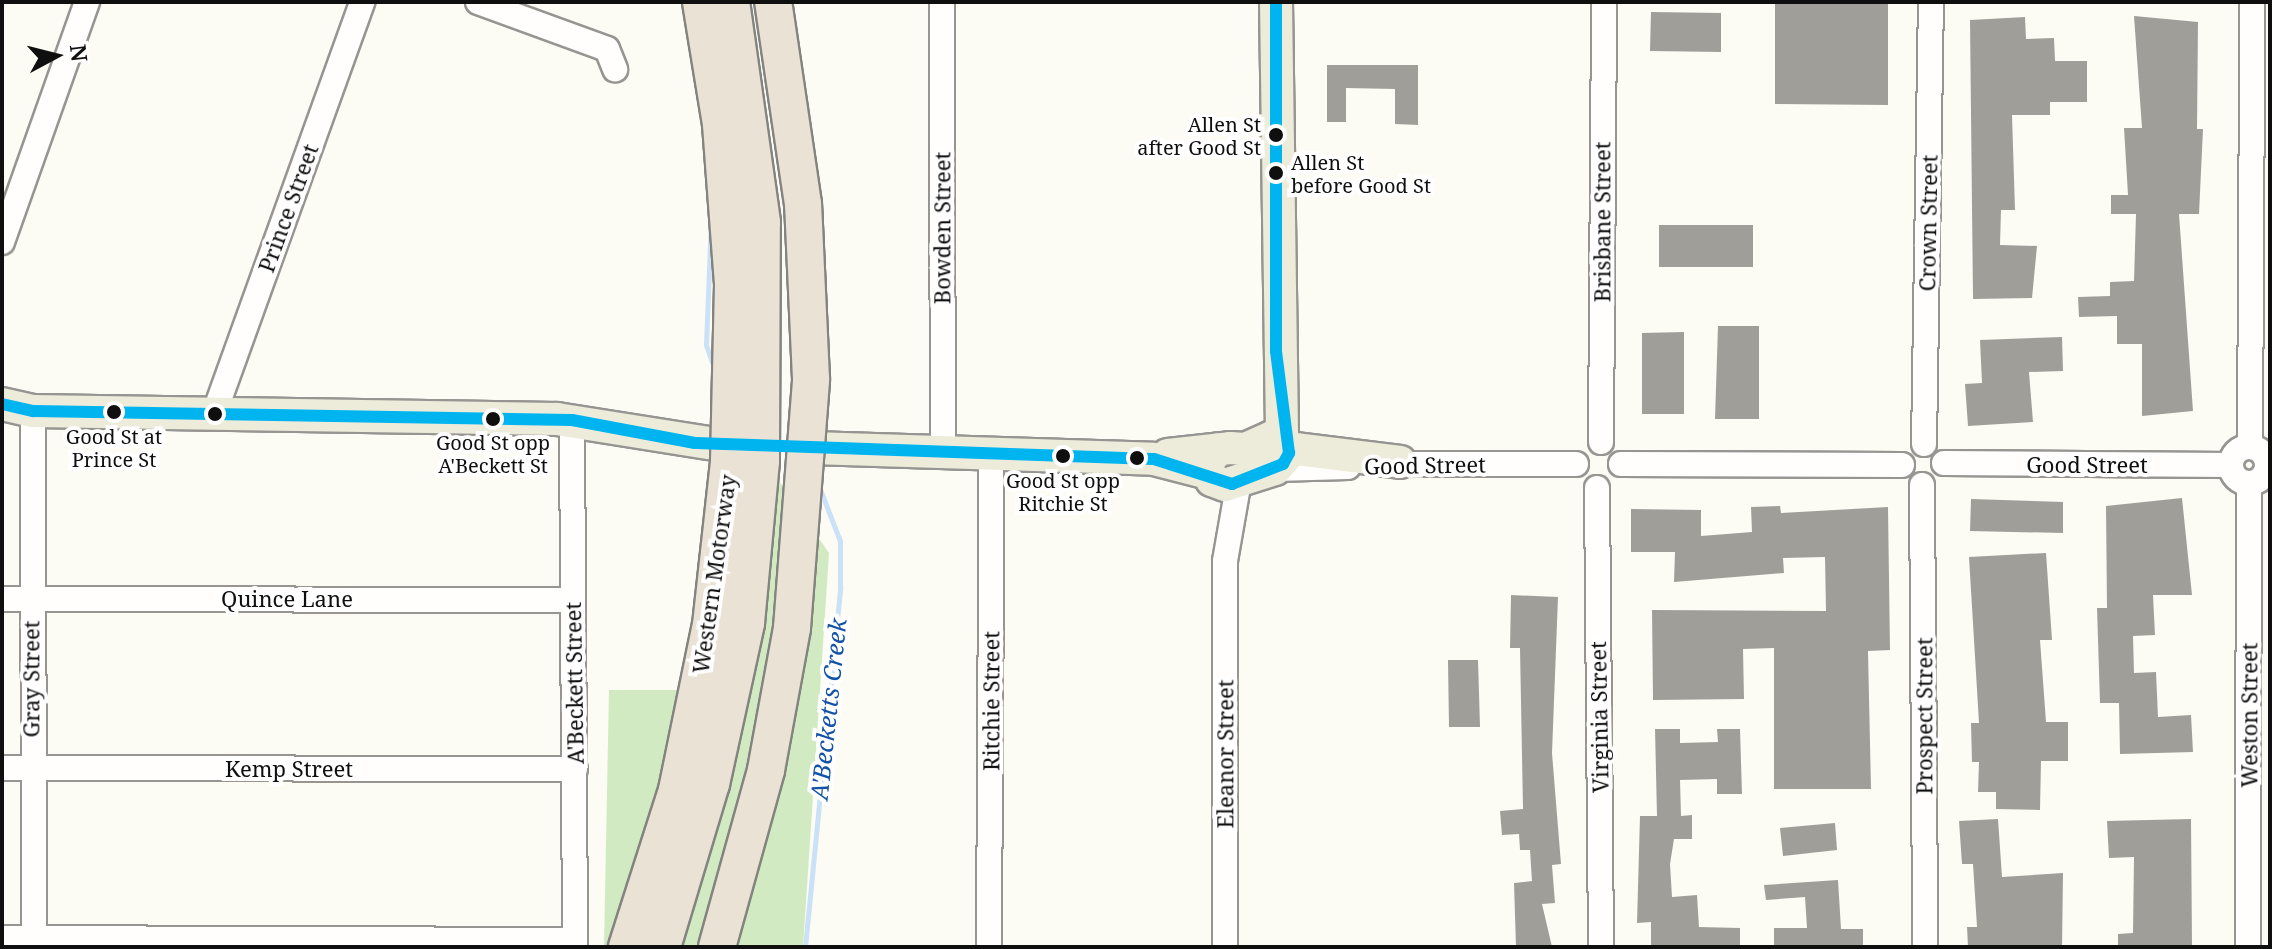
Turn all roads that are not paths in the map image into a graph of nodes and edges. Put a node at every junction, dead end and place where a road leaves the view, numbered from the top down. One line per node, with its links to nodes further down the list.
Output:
1 (87, 2): 13 (street)
2 (362, 2): 15 (street, Prince Street)
3 (478, 2): 12 (street)
4 (701, 2): 45 (highway, Western Motorway, bridge)
5 (731, 2): 46 (highway, Western Motorway, bridge)
6 (773, 2): 47 (highway, bridge)
7 (942, 2): 23 (street, Bowden Street)
8 (1276, 2): 22 (main road)
9 (1604, 2): 17 (street, Brisbane Street)
10 (1931, 2): 19 (street, Crown Street)
11 (2252, 2): 20 (street)
12 (616, 53)
13 (2, 242)
14 (12, 411): 15 (main road); 37 (street, Gray Street)
15 (214, 414): 16 (main road)
16 (572, 420): 18 (main road); 38 (street, A'Beckett Street)
17 (1601, 442): 27 (street); 28 (street)
18 (709, 443)
19 (1924, 444): 26 (street); 29 (street)
20 (2250, 447): 30 (street); 31 (street)
21 (812, 448): 23 (main road)
22 (1276, 450): 25 (main road); 32 (main road)
23 (943, 454): 24 (main road)
24 (992, 455): 32 (main road); 48 (street, Ritchie Street)
25 (1400, 462): 27 (street, Good Street)
26 (1944, 463): 30 (street, Good Street); 34 (street)
27 (1576, 464): 35 (street)
28 (1621, 464): 29 (street); 35 (street)
29 (1902, 465): 34 (street)
30 (2230, 465): 33 (street)
31 (2269, 467): 33 (street)
32 (1219, 471): 49 (street, Eleanor Street)
33 (2249, 484): 52 (street, Weston Street)
34 (1922, 485): 51 (street, Prospect Street)
35 (1597, 488): 50 (street, Virginia Street)
36 (2, 599): 37 (street, Quince Lane)
37 (31, 599): 38 (street, Quince Lane); 40 (street, Gray Street)
38 (573, 600): 41 (street, A'Beckett Street)
39 (2, 768): 40 (street, Kemp Street)
40 (30, 769): 41 (street, Kemp Street); 43 (street, Gray Street)
41 (575, 769): 44 (street, A'Beckett Street)
42 (2, 938): 43 (street)
43 (34, 943): 44 (street)
44 (575, 943)
45 (627, 947)
46 (662, 947)
47 (717, 947)
48 (989, 947)
49 (1225, 947)
50 (1601, 947)
51 (1925, 947)
52 (2248, 947)

